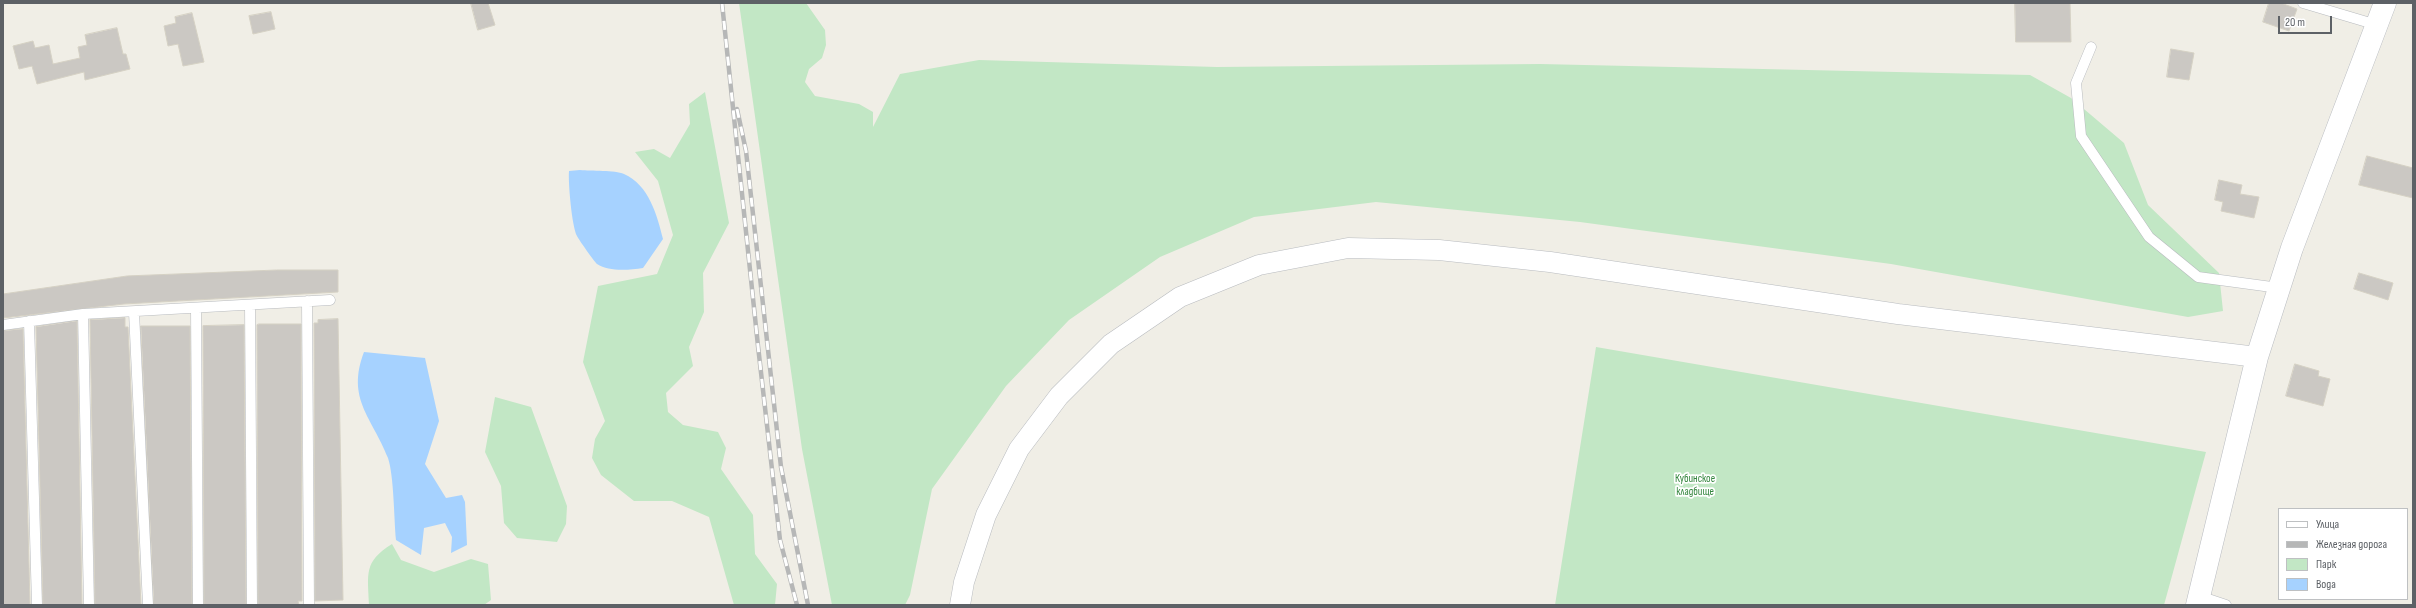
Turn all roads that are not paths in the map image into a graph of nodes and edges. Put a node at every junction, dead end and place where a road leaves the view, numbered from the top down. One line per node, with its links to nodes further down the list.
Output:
1 (2303, 3): 3 (lane)
2 (2385, 3): 3 (main road)
3 (2377, 24): 5 (main road)
4 (2091, 47): 5 (lane)
5 (2279, 288): 14 (main road)
6 (330, 300): 7 (lane)
7 (307, 301): 8 (lane); 21 (lane)
8 (250, 305): 9 (lane); 20 (lane)
9 (196, 308): 10 (lane); 19 (lane)
10 (134, 312): 11 (lane); 18 (lane)
11 (83, 314): 12 (lane); 17 (lane)
12 (30, 321): 13 (lane); 16 (lane)
13 (3, 325)
14 (2257, 357): 15 (main road); 22 (street)
15 (2198, 600): 23 (lane)
16 (37, 605)
17 (89, 605)
18 (148, 605)
19 (198, 605)
20 (252, 605)
21 (309, 605)
22 (960, 605)
23 (2226, 605)

